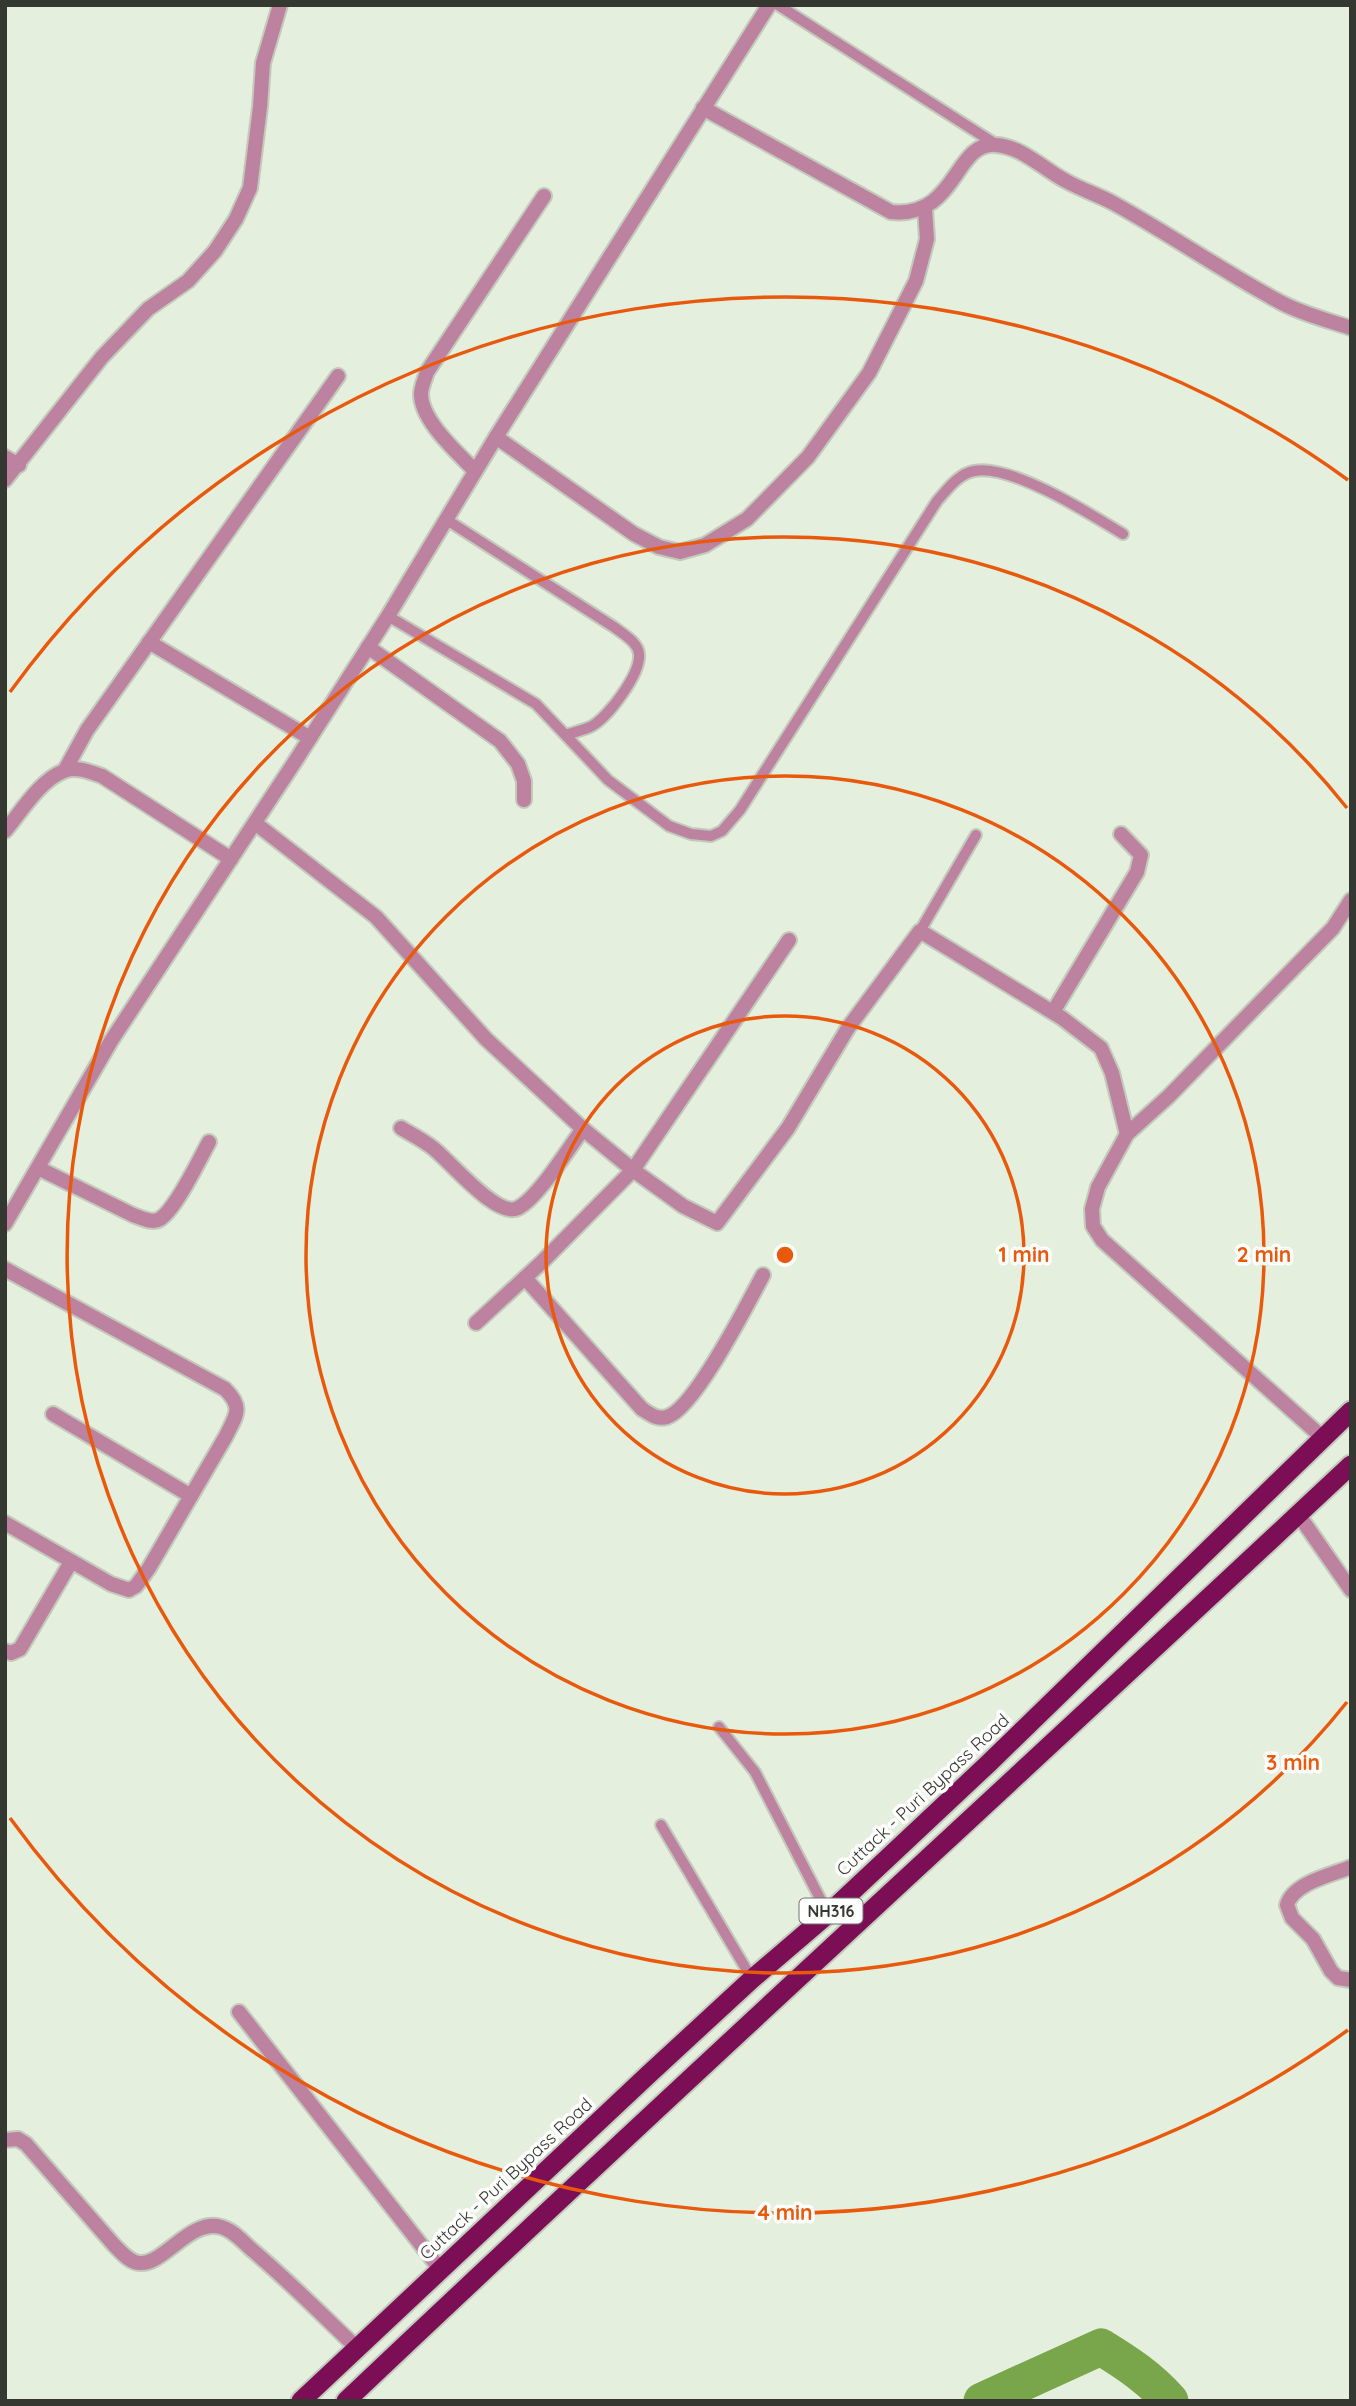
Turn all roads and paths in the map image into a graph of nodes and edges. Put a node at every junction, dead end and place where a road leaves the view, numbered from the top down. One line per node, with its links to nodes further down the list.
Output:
1 (280, 5): 12 (street)
2 (769, 5): 4 (street)
3 (778, 5): 5 (lane)
4 (704, 108): 7 (street); 10 (street)
5 (997, 145): 7 (street); 8 (street)
6 (544, 196): 13 (street)
7 (925, 209): 10 (street)
8 (1351, 328)
9 (338, 376): 18 (street)
10 (496, 437): 13 (street)
11 (5, 457): 12 (street)
12 (19, 465): 14 (street)
13 (475, 471): 15 (street)
14 (5, 480)
15 (447, 520): 17 (street); 20 (lane)
16 (1123, 534): 20 (lane)
17 (388, 616): 19 (street); 20 (lane)
18 (149, 642): 21 (street); 22 (street)
19 (368, 648): 21 (street); 23 (street)
20 (566, 735)
21 (310, 738): 24 (street)
22 (65, 771): 25 (street); 28 (street)
23 (524, 800)
24 (255, 823): 28 (street); 34 (street)
25 (5, 831)
26 (1121, 834): 32 (street)
27 (976, 835): 30 (lane)
28 (231, 859): 37 (street)
29 (1351, 900): 35 (street)
30 (920, 931): 32 (street); 38 (street)
31 (789, 940): 38 (street)
32 (1054, 1012): 35 (street)
33 (401, 1128): 34 (street)
34 (583, 1129): 38 (street)
35 (1127, 1134): 46 (street)
36 (209, 1142): 37 (street)
37 (38, 1168): 39 (street)
38 (633, 1170): 42 (street)
39 (5, 1224)
40 (5, 1269): 48 (street)
41 (762, 1275): 42 (street)
42 (525, 1278): 43 (street)
43 (476, 1323)
44 (1351, 1411): 46 (highway, Cuttack - Puri Bypass Road / NH316)
45 (53, 1414): 48 (street)
46 (1323, 1438): 57 (highway, Cuttack - Puri Bypass Road / NH316)
47 (1351, 1465): 49 (highway, NH316)
48 (191, 1496): 51 (street)
49 (1298, 1514): 52 (street); 65 (highway, NH316)
50 (5, 1523): 51 (street)
51 (71, 1562): 53 (street)
52 (1351, 1590)
53 (5, 1651)
54 (719, 1727): 57 (lane)
55 (661, 1825): 58 (lane)
56 (1351, 1867): 59 (street)
57 (828, 1914): 58 (highway, Cuttack - Puri Bypass Road / NH316)
58 (752, 1979): 62 (highway, Cuttack - Puri Bypass Road / NH316)
59 (1351, 1980)
60 (239, 2012): 62 (street)
61 (5, 2140): 63 (street)
62 (440, 2269): 63 (highway, Cuttack - Puri Bypass Road / NH316)
63 (357, 2348): 64 (highway, Cuttack - Puri Bypass Road / NH316)
64 (301, 2401)
65 (346, 2401)

